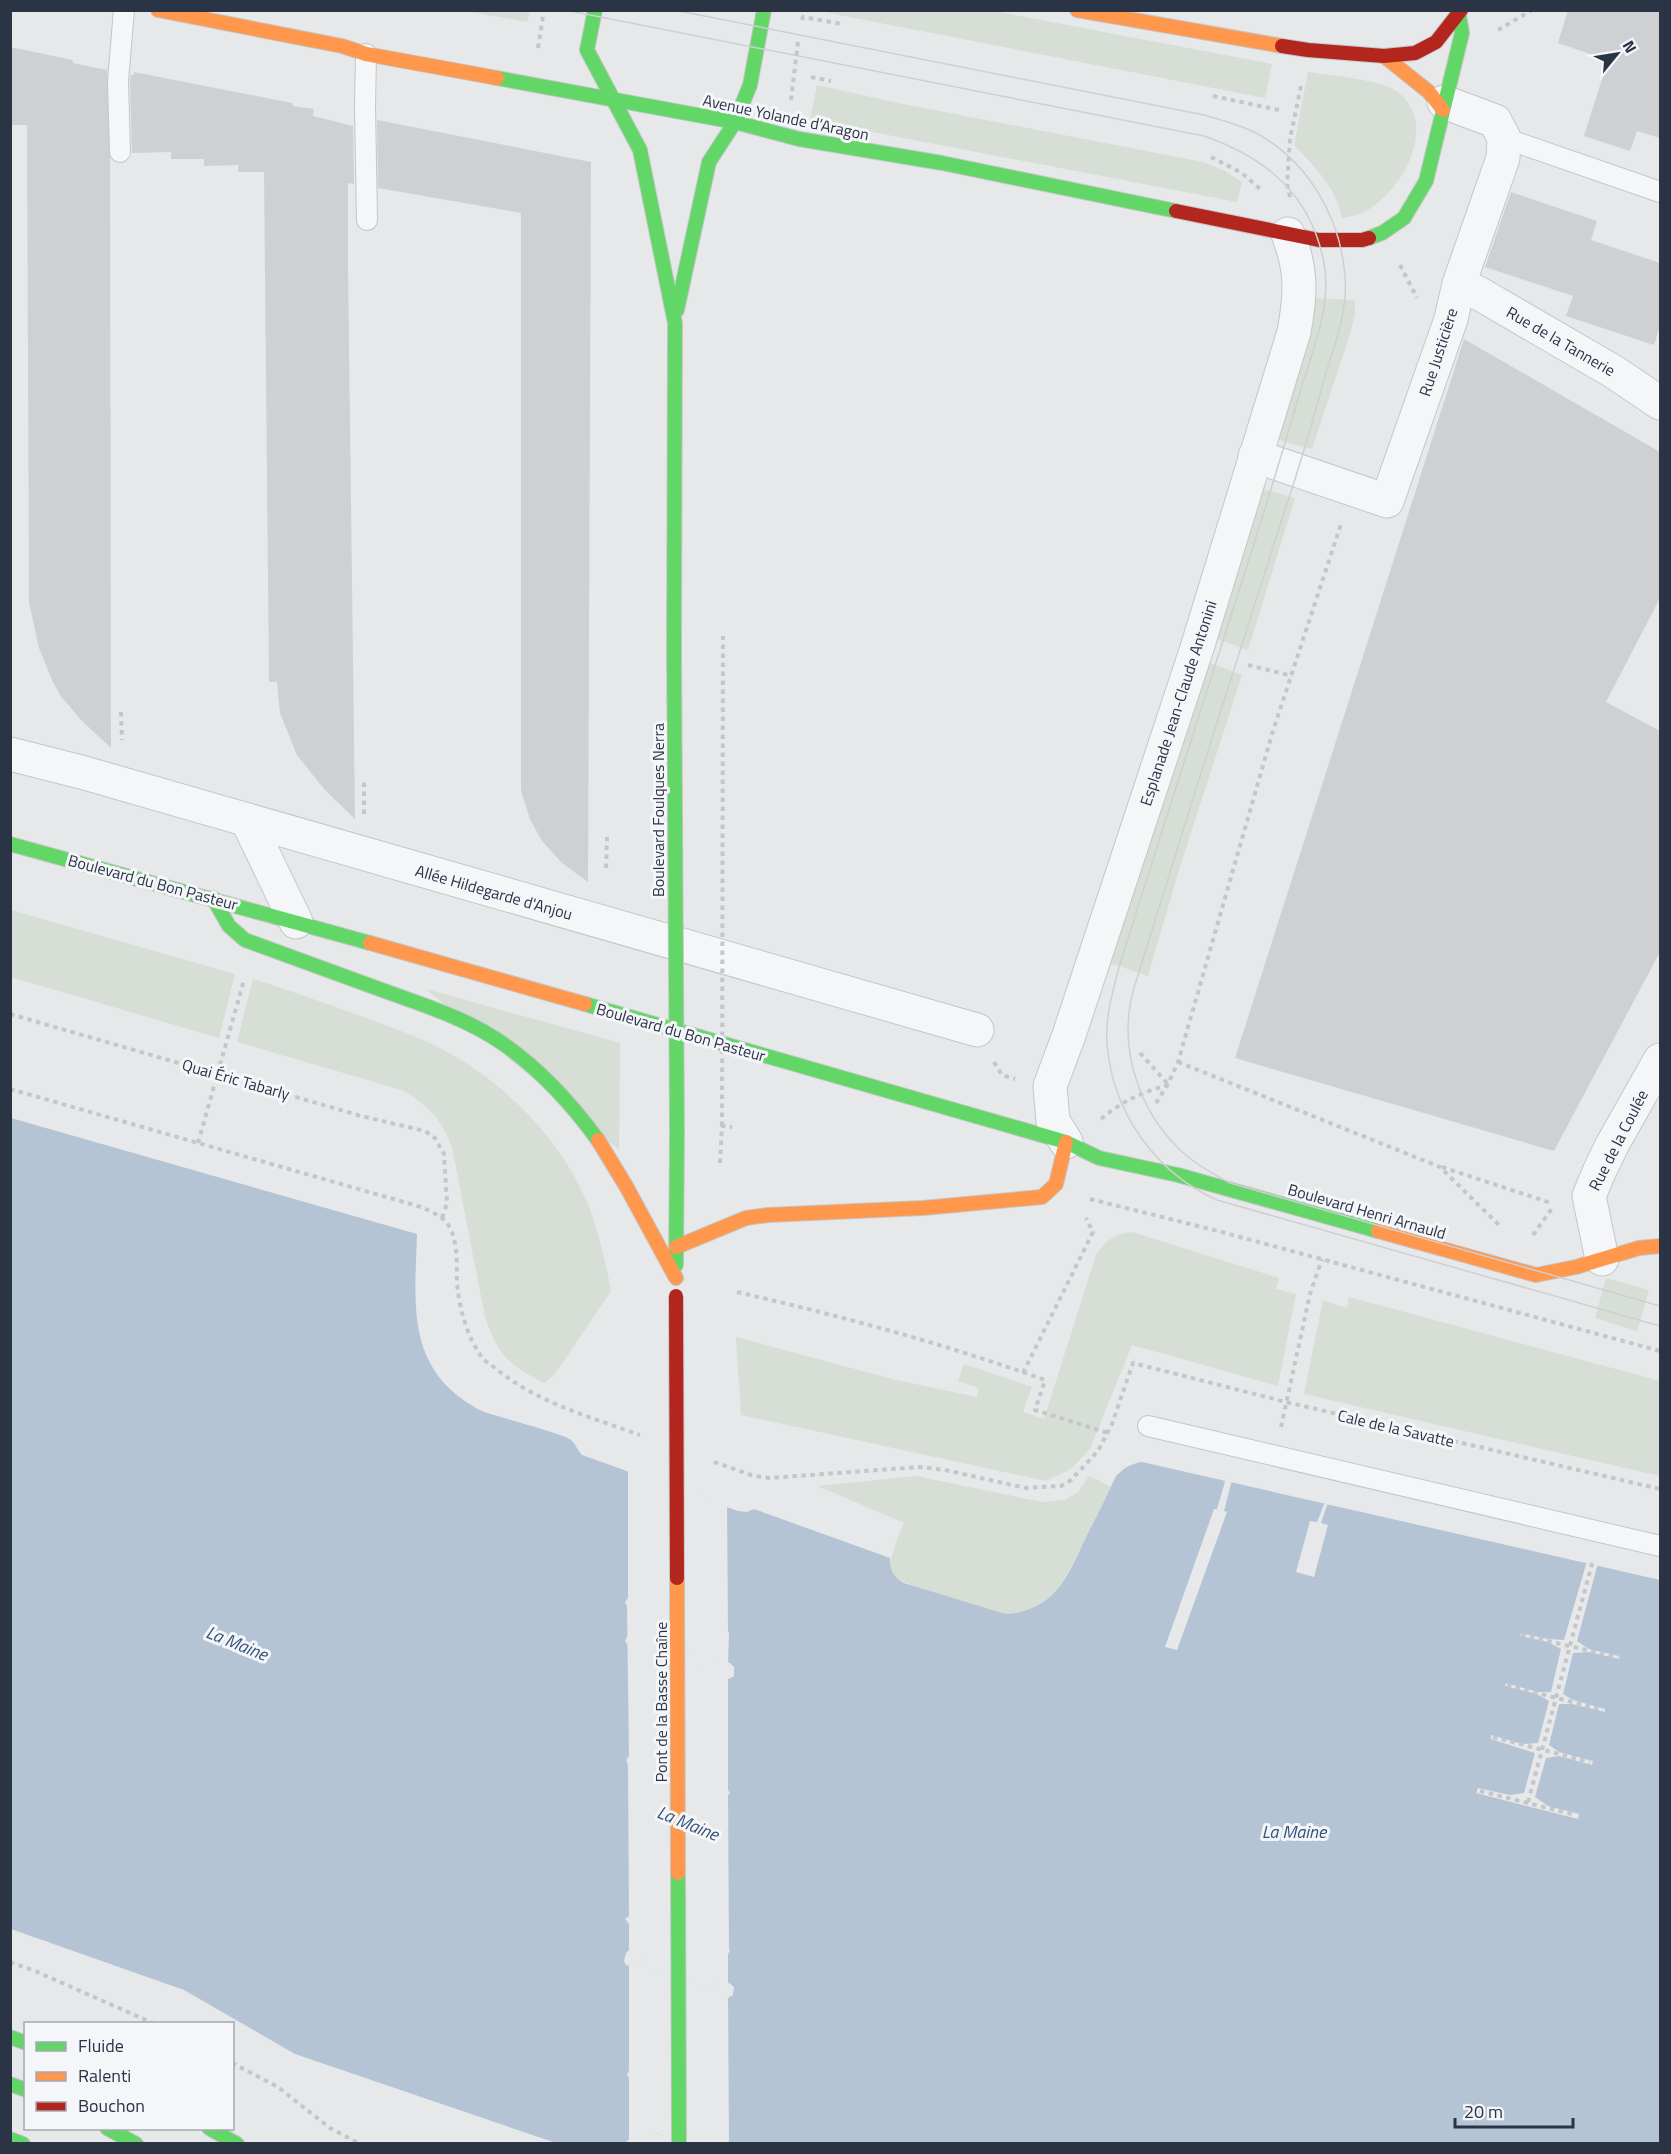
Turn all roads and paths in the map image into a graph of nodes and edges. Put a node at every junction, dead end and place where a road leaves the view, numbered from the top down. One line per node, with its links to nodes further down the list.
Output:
1 (124, 10): 20 (lane)
2 (158, 10): 10 (main road, Avenue Yolande d’Aragon)
3 (595, 10): 15 (main road, Boulevard Foulques Nerra)
4 (764, 10): 18 (main road, Boulevard Foulques Nerra)
5 (1077, 10): 9 (main road)
6 (1460, 13): 11 (main road); 16 (main road)
7 (821, 20): 8 (path)
8 (842, 24)
9 (1308, 50): 11 (main road); 25 (path)
10 (366, 54): 15 (main road, Avenue Yolande d’Aragon); 24 (lane)
11 (1384, 56): 16 (main road)
12 (811, 77): 13 (path)
13 (831, 81)
14 (1213, 96): 17 (path)
15 (615, 100): 18 (main road, Avenue Yolande d’Aragon); 29 (main road, Boulevard Foulques Nerra)
16 (1444, 106): 19 (street); 25 (main road, Avenue Yolande d’Aragon)
17 (1279, 110)
18 (735, 122): 25 (main road, Avenue Yolande d’Aragon); 29 (main road, Boulevard Foulques Nerra)
19 (1504, 138): 23 (lane); 26 (street, Rue Justicière)
20 (120, 152)
21 (1211, 157): 22 (path)
22 (1260, 189)
23 (1660, 192)
24 (367, 220)
25 (1294, 243): 31 (street, Esplanade Jean-Claude Antonini)
26 (1459, 284): 30 (street, Rue de la Tannerie); 32 (street, Rue Justicière)
27 (1418, 297): 28 (path)
28 (1414, 308)
29 (675, 323): 74 (main road, Boulevard Foulques Nerra, bridge)
30 (1654, 398)
31 (1255, 456): 32 (street, Rue Justicière); 62 (street, Esplanade Jean-Claude Antonini)
32 (1353, 490): 35 (path)
33 (723, 636): 58 (path, bridge)
34 (1248, 665): 35 (path)
35 (1292, 676): 52 (path)
36 (121, 712): 37 (path)
37 (122, 740)
38 (10, 754): 41 (street, Allée Hildegarde d'Anjou)
39 (364, 779): 40 (path)
40 (364, 814)
41 (247, 820): 46 (street); 49 (street, Allée Hildegarde d'Anjou)
42 (607, 837): 44 (path)
43 (10, 844): 45 (main road, Boulevard du Bon Pasteur)
44 (606, 868)
45 (213, 898): 46 (main road, Boulevard du Bon Pasteur); 77 (main road)
46 (296, 922): 62 (main road, Boulevard du Bon Pasteur)
47 (244, 980): 53 (path)
48 (10, 1014): 53 (path, Quai Éric Tabarly)
49 (976, 1030)
50 (1140, 1053): 54 (path)
51 (1660, 1060): 76 (street, Rue de la Coulée)
52 (1178, 1062): 54 (path); 65 (path)
53 (218, 1074): 63 (path); 69 (path, Quai Éric Tabarly)
54 (1168, 1084): 56 (path); 57 (path)
55 (10, 1089): 63 (path)
56 (1156, 1103)
57 (1094, 1124)
58 (722, 1125): 59 (path); 61 (path, bridge)
59 (732, 1127)
60 (713, 1133): 61 (path)
61 (722, 1133): 64 (path)
62 (1066, 1142): 74 (main road); 76 (main road, Boulevard Henri Arnauld)
63 (198, 1143): 69 (path)
64 (720, 1163)
65 (1440, 1167): 67 (path); 71 (path)
66 (1090, 1199): 75 (path)
67 (1549, 1201)
68 (1561, 1210): 72 (path)
69 (442, 1218): 86 (path)
70 (1086, 1218): 81 (path)
71 (1501, 1227)
72 (1530, 1237)
73 (1660, 1246): 76 (main road, Boulevard Henri Arnauld)
74 (676, 1247): 77 (main road, Boulevard Foulques Nerra)
75 (1322, 1259): 80 (path); 82 (path)
76 (1602, 1259)
77 (676, 1278): 79 (main road, Boulevard Foulques Nerra)
78 (737, 1292): 81 (path)
79 (676, 1296): 106 (main road, Pont de la Basse Chaîne, bridge)
80 (1660, 1351)
81 (1023, 1372): 85 (path)
82 (1286, 1402): 83 (path); 85 (path, Cale de la Savatte); 88 (path, Cale de la Savatte)
83 (1281, 1424)
84 (1148, 1426): 89 (lane)
85 (1108, 1433): 87 (path)
86 (647, 1438)
87 (708, 1460)
88 (1660, 1489)
89 (1660, 1546)
90 (1595, 1552): 92 (path)
91 (1521, 1635): 92 (path)
92 (1569, 1646): 93 (path); 95 (path)
93 (1618, 1658)
94 (1507, 1685): 95 (path)
95 (1555, 1698): 96 (path); 98 (path)
96 (1603, 1710)
97 (1493, 1737): 98 (path)
98 (1542, 1749): 99 (path); 101 (path)
99 (1590, 1762)
100 (1480, 1791): 101 (path)
101 (1528, 1802): 102 (path)
102 (1576, 1815)
103 (10, 1962): 104 (path)
104 (150, 2022)
105 (234, 2063): 113 (path)
106 (679, 2106): 114 (main road, Pont de la Basse Chaîne); 115 (main road, Pont de la Basse Chaîne)
107 (110, 2130): 111 (main road)
108 (212, 2130): 112 (main road)
109 (10, 2139): 110 (main road)
110 (23, 2144)
111 (136, 2144)
112 (237, 2144)
113 (360, 2144)
114 (679, 2144)
115 (687, 2144)

